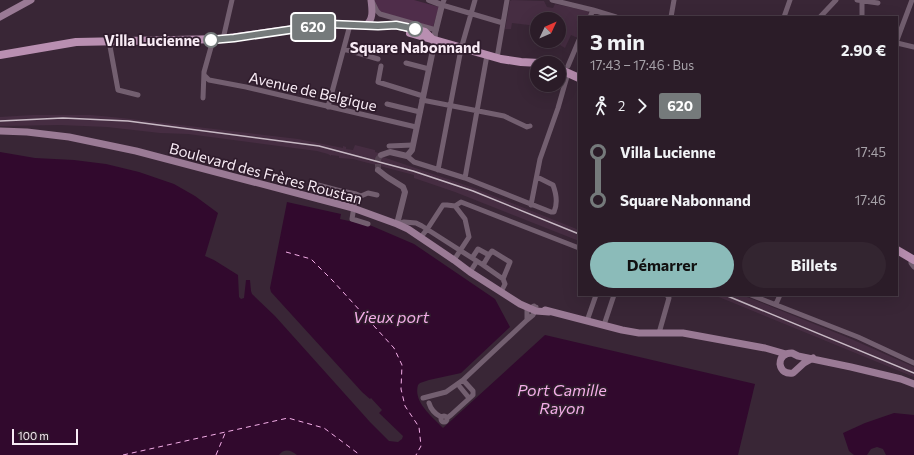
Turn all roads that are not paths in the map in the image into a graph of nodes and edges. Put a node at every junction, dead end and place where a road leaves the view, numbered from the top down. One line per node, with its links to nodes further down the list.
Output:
1 (31, 0): 24 (main road)
2 (232, 0): 31 (street)
3 (372, 0): 16 (main road); 29 (street)
4 (429, 0): 13 (street)
5 (475, 0): 17 (street)
6 (507, 0): 25 (street)
7 (552, 0): 15 (street)
8 (674, 0): 20 (street)
9 (790, 0): 21 (street)
10 (836, 0): 22 (street)
11 (912, 0): 30 (street)
12 (859, 1): 14 (street); 23 (street)
13 (443, 2): 17 (street); 29 (street)
14 (878, 4)
15 (594, 10): 18 (street); 19 (street)
16 (372, 13): 27 (main road); 28 (main road)
17 (471, 14): 25 (street); 39 (street)
18 (591, 16)
19 (613, 16)
20 (671, 16)
21 (784, 16)
22 (821, 16)
23 (862, 16)
24 (0, 17)
25 (503, 23): 42 (street)
26 (350, 25): 27 (main road); 31 (main road); 38 (street)
27 (366, 25): 28 (main road)
28 (381, 26): 34 (main road)
29 (436, 30): 34 (street)
30 (898, 38)
31 (223, 39): 32 (main road)
32 (213, 40): 33 (main road); 49 (street)
33 (109, 41): 40 (main road); 51 (street)
34 (434, 41): 39 (main road); 47 (street)
35 (898, 41): 37 (street)
36 (578, 43): 48 (street)
37 (914, 47)
38 (344, 49): 43 (street); 56 (street)
39 (461, 49): 41 (main road); 55 (street)
40 (0, 55)
41 (487, 56): 42 (main road); 57 (street)
42 (497, 58): 44 (main road)
43 (378, 59)
44 (530, 62)
45 (406, 63): 47 (street)
46 (381, 66): 53 (street)
47 (429, 69): 53 (street)
48 (568, 70): 50 (main road); 66 (street)
49 (205, 76): 52 (street); 56 (street, Avenue de Belgique)
50 (578, 77)
51 (138, 94)
52 (202, 98)
53 (422, 98): 55 (street); 58 (street)
54 (387, 104): 58 (street)
55 (451, 106): 57 (street); 65 (street)
56 (328, 107): 60 (street, Avenue de Belgique)
57 (477, 110): 59 (street); 67 (street)
58 (420, 112): 60 (street)
59 (530, 126)
60 (416, 127): 63 (street)
61 (0, 131): 72 (main road, Boulevard des Frères Roustan)
62 (381, 155): 63 (street)
63 (407, 156): 65 (street)
64 (378, 170): 77 (street)
65 (438, 170): 67 (street)
66 (537, 177): 73 (street); 73 (street)
67 (465, 178): 73 (street)
68 (318, 185): 69 (street)
69 (337, 190): 70 (street); 72 (street)
70 (356, 194): 71 (street); 75 (street)
71 (377, 195)
72 (334, 203): 75 (main road, Boulevard des Frères Roustan)
73 (531, 205)
74 (455, 206): 78 (street); 82 (street); 83 (street)
75 (353, 208): 76 (street); 77 (main road, Boulevard des Frères Roustan)
76 (368, 224)
77 (397, 224): 78 (street); 79 (main road, Boulevard des Frères Roustan)
78 (427, 229): 79 (street); 80 (street)
79 (421, 237): 81 (main road, Boulevard des Frères Roustan)
80 (444, 239): 81 (street); 83 (street)
81 (438, 248): 87 (main road, Boulevard des Frères Roustan)
82 (578, 248)
83 (461, 250): 86 (street); 87 (street)
84 (898, 251): 88 (main road)
85 (489, 255): 86 (street); 89 (street); 91 (street)
86 (474, 259): 89 (street); 90 (street)
87 (454, 260): 90 (main road, Boulevard des Frères Roustan)
88 (913, 262)
89 (483, 265): 91 (street)
90 (470, 272): 92 (main road, Boulevard des Frères Roustan)
91 (503, 279): 92 (street)
92 (503, 293): 99 (main road, Boulevard des Frères Roustan); 99 (main road, Boulevard des Frères Roustan)
93 (596, 296): 100 (street)
94 (614, 296): 101 (street)
95 (668, 296): 102 (street)
96 (754, 296): 98 (street)
97 (780, 296): 98 (street)
98 (776, 304): 106 (street)
99 (533, 310): 100 (main road, Boulevard des Frères Roustan); 108 (street)
100 (588, 321): 101 (main road, Boulevard des Frères Roustan)
101 (604, 325): 102 (main road, Boulevard des Frères Roustan)
102 (659, 333): 103 (main road, Boulevard des Frères Roustan)
103 (784, 355): 104 (main road); 107 (main road)
104 (798, 356): 105 (main road); 107 (main road)
105 (813, 358): 107 (main road); 109 (main road)
106 (914, 363)
107 (799, 368)
108 (463, 380): 111 (street); 112 (street)
109 (914, 384)
110 (460, 387): 112 (street)
111 (423, 398)
112 (470, 398): 113 (street)
113 (429, 403)

